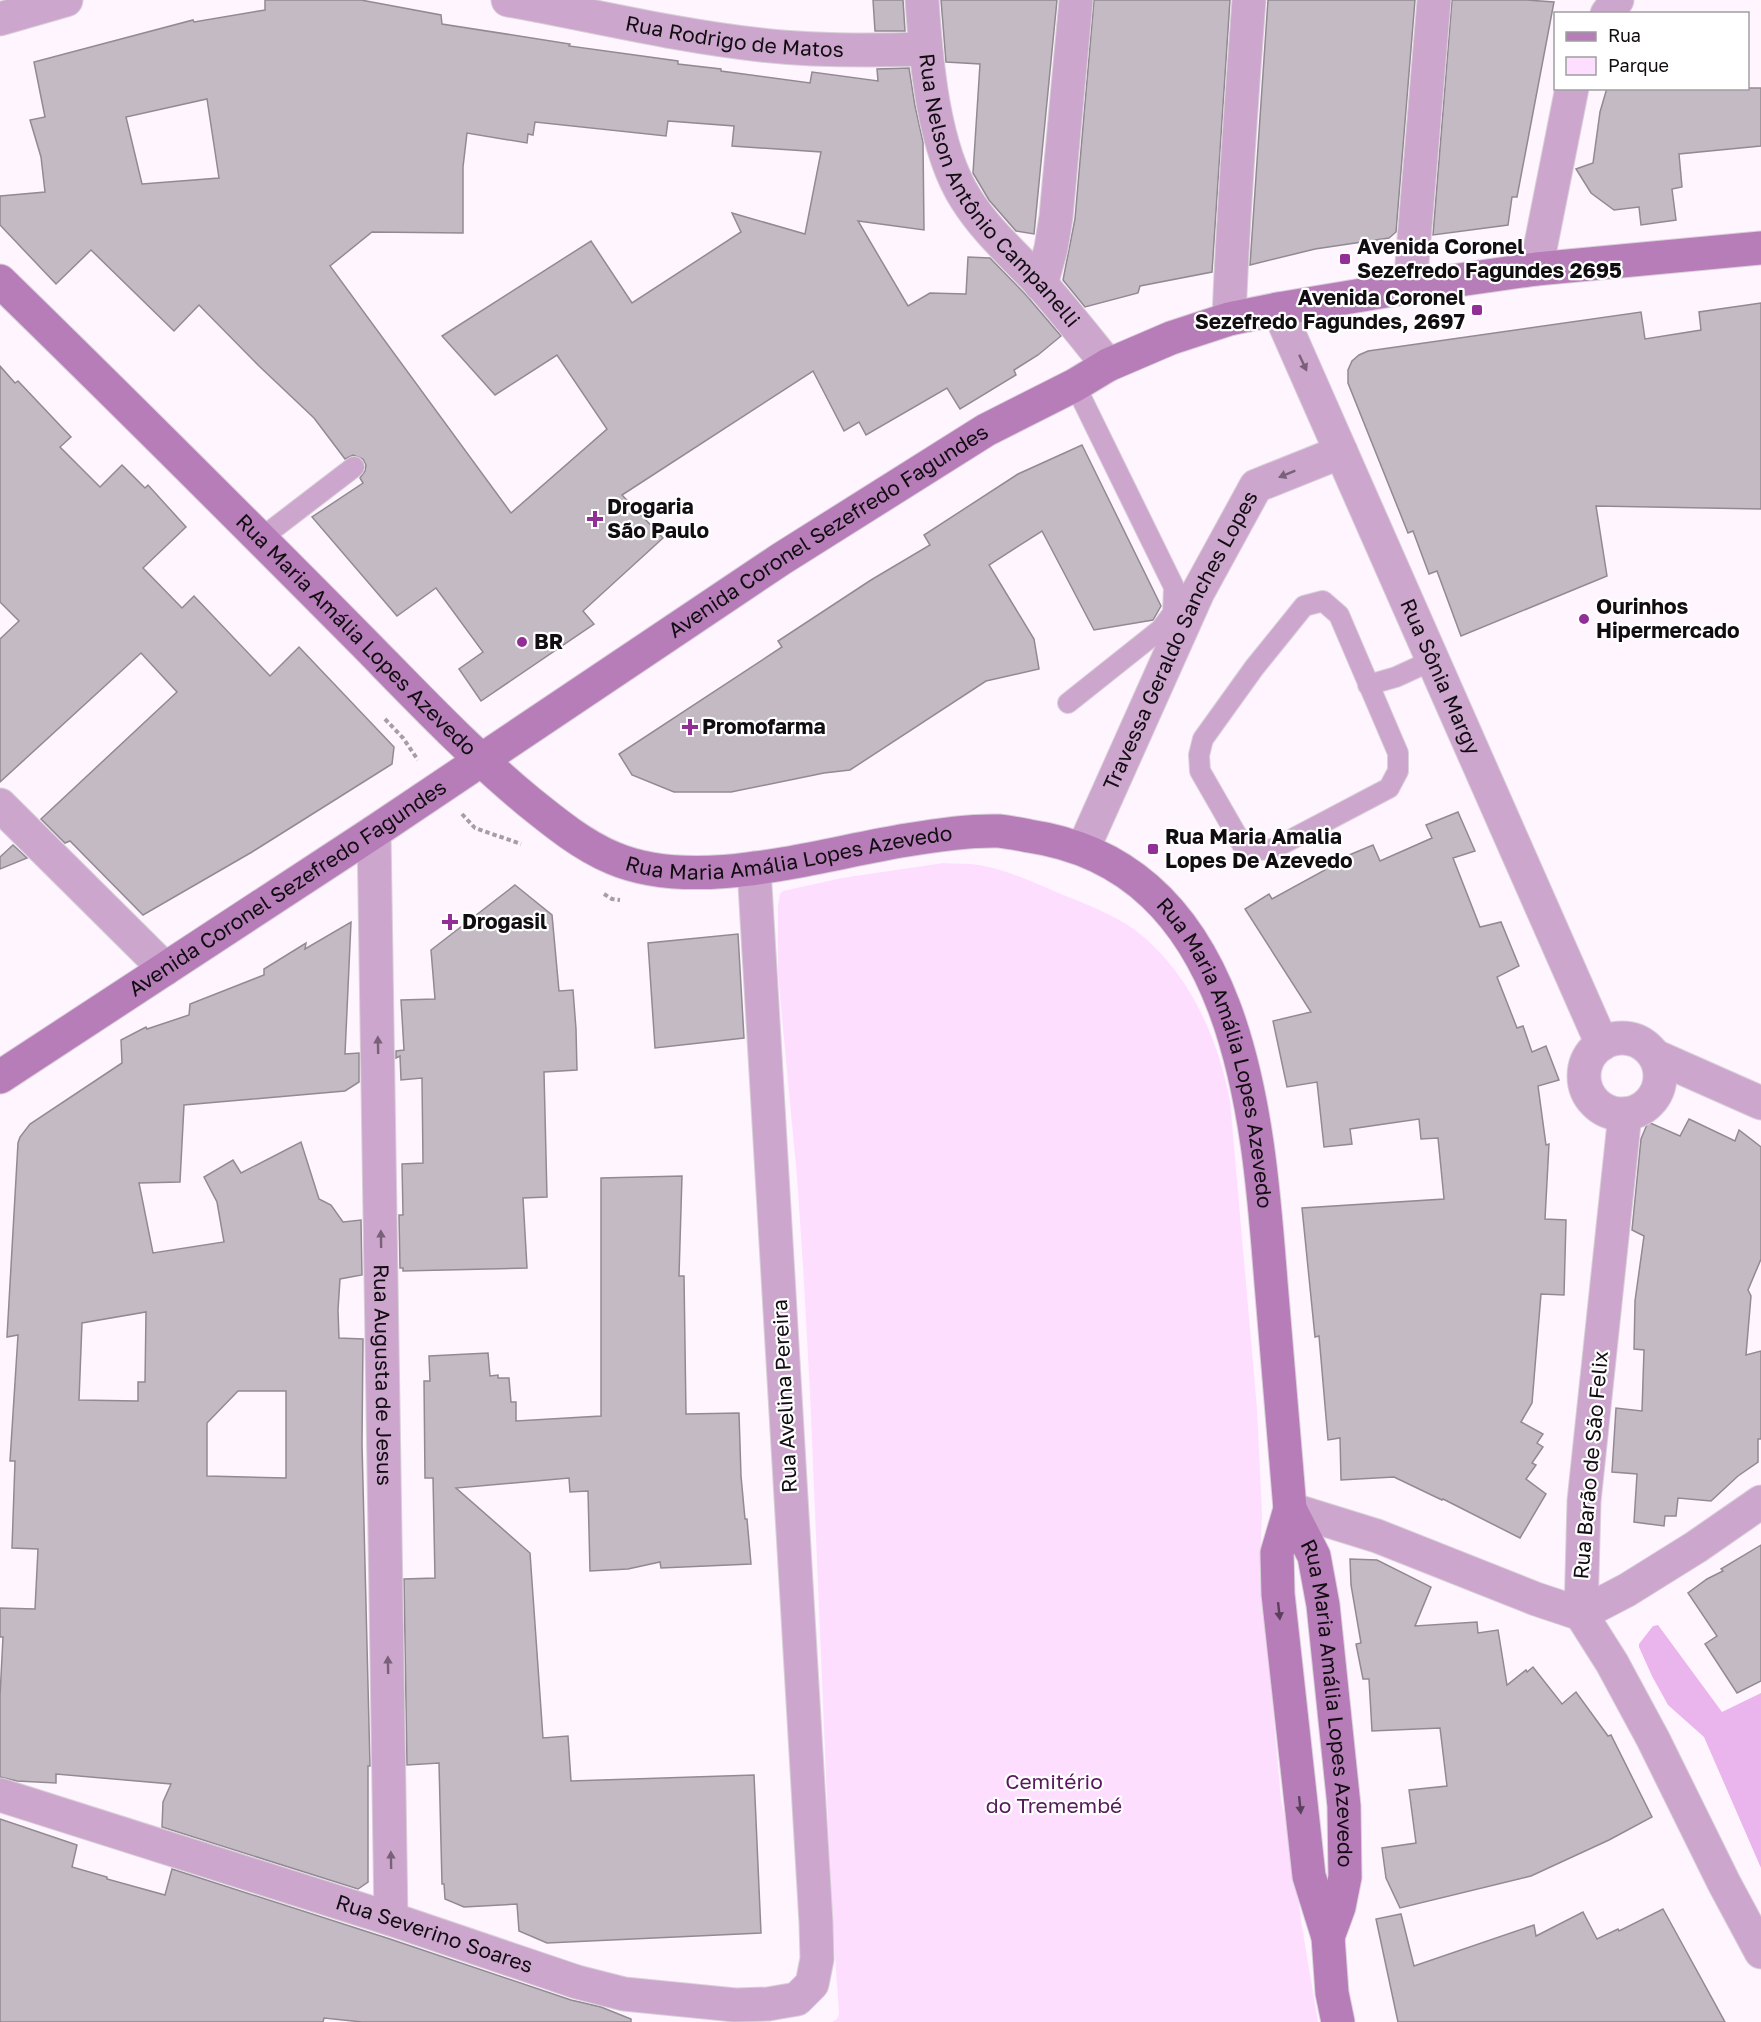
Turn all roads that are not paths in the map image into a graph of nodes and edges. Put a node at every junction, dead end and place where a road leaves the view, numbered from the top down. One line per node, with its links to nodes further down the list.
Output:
1 (66, 0): 8 (street)
2 (514, 0): 7 (street, Rua Rodrigo de Matos)
3 (922, 0): 9 (street, Rua Nelson Antônio Campanelli)
4 (1076, 0): 14 (street)
5 (1249, 0): 17 (street)
6 (1434, 0): 15 (street)
7 (633, 12): 9 (street, Rua Rodrigo de Matos)
8 (0, 20)
9 (925, 49): 14 (street, Rua Nelson Antônio Campanelli)
10 (1572, 90): 12 (street)
11 (1761, 248): 12 (main road, Avenida Coronel Sezefredo Fagundes)
12 (1536, 269): 15 (main road, Avenida Coronel Sezefredo Fagundes)
13 (0, 281): 22 (main road, Rua Maria Amália Lopes Azevedo)
14 (1041, 285): 18 (street, Rua Nelson Antônio Campanelli)
15 (1410, 287): 16 (main road, Avenida Coronel Sezefredo Fagundes)
16 (1278, 309): 17 (main road, Avenida Coronel Sezefredo Fagundes); 20 (street, Rua Sônia Margy, one-way to 20)
17 (1229, 319): 18 (main road, Avenida Coronel Sezefredo Fagundes)
18 (1108, 365): 19 (main road, Avenida Coronel Sezefredo Fagundes)
19 (1075, 385): 25 (lane); 26 (main road, Avenida Coronel Sezefredo Fagundes)
20 (1341, 452): 23 (street, Rua Sônia Margy); 29 (street, Travessa Geraldo Sanches Lopes, one-way to 29)
21 (354, 467): 22 (lane)
22 (260, 539): 26 (main road, Rua Maria Amália Lopes Azevedo)
23 (1433, 660): 24 (lane); 32 (street, Rua Sônia Margy)
24 (1368, 685): 24 (lane)
25 (1068, 703)
26 (480, 760): 28 (main road, Avenida Coronel Sezefredo Fagundes); 30 (main road, Rua Maria Amália Lopes Azevedo)
27 (0, 805): 31 (street)
28 (374, 832): 31 (main road, Avenida Coronel Sezefredo Fagundes); 41 (street, Rua Augusta de Jesus, one-way to 28)
29 (1083, 849): 30 (main road, Rua Maria Amália Lopes Azevedo); 38 (main road, Rua Maria Amália Lopes Azevedo)
30 (753, 868): 42 (street, Rua Avelina Pereira)
31 (165, 969): 34 (main road, Avenida Coronel Sezefredo Fagundes)
32 (1602, 1044): 33 (street); 36 (street)
33 (1655, 1056): 35 (street); 36 (street)
34 (0, 1077)
35 (1761, 1103)
36 (1625, 1114): 39 (street, Rua Barão de São Felix)
37 (1761, 1502): 39 (street)
38 (1290, 1509): 39 (street); 43 (main road, Rua Maria Amália Lopes Azevedo, one-way to 43); 43 (main road, Rua Maria Amália Lopes Azevedo)
39 (1581, 1614): 44 (street)
40 (0, 1795): 41 (street, Rua Severino Soares)
41 (392, 1919): 42 (street, Rua Severino Soares)
42 (816, 1923)
43 (1328, 1937): 45 (main road, Rua Maria Amália Lopes Azevedo)
44 (1761, 1952)
45 (1338, 2022)

